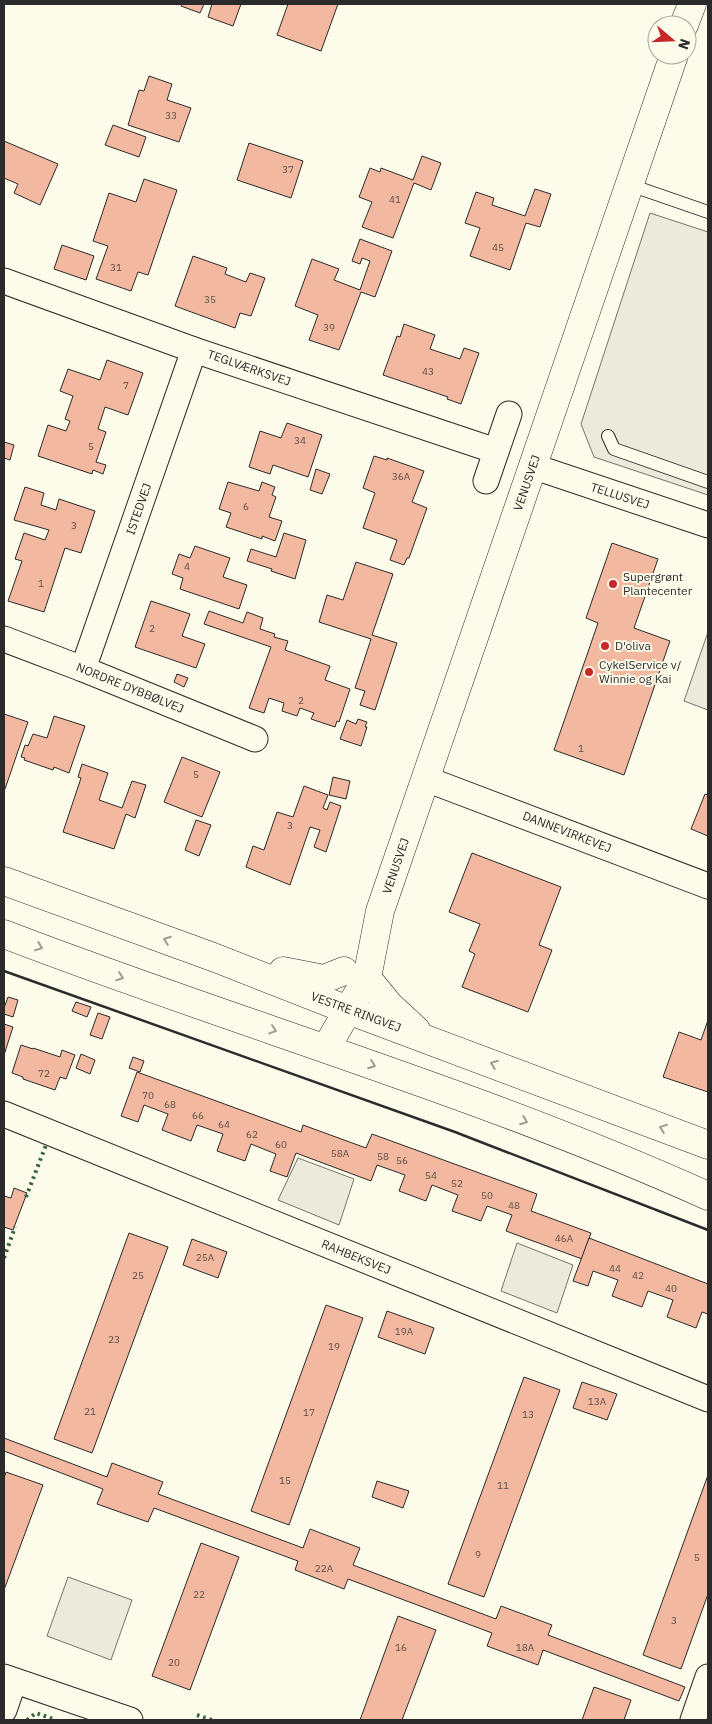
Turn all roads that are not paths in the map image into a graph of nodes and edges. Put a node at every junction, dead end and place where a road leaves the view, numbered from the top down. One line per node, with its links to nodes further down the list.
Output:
1 (671, 65): 2 (main road, VENUSVEJ)
2 (630, 184): 3 (lane); 9 (main road, VENUSVEJ)
3 (708, 212)
4 (4, 281): 5 (street, TEGLVÆRKSVEJ)
5 (194, 350): 8 (street, TEGLVÆRKSVEJ); 14 (street, ISTEDVEJ)
6 (509, 414): 8 (street)
7 (608, 436): 11 (lane)
8 (496, 451): 10 (street)
9 (532, 466): 12 (street, TELLUSVEJ); 16 (main road, VENUSVEJ)
10 (486, 482)
11 (708, 482)
12 (708, 526)
13 (4, 639): 14 (street, NORDRE DYBBØLVEJ)
14 (83, 669): 15 (street, NORDRE DYBBØLVEJ)
15 (255, 739)
16 (426, 779): 18 (street, DANNEVIRKEVEJ); 21 (main road, VENUSVEJ)
17 (4, 881): 20 (main road, VESTRE RINGVEJ, one-way to 17)
18 (708, 886)
19 (4, 934): 24 (main road, one-way to 24)
20 (213, 957): 21 (main road); 22 (main road, VESTRE RINGVEJ)
21 (356, 975): 22 (main road, VENUSVEJ); 23 (main road)
22 (348, 1010): 23 (main road, VESTRE RINGVEJ); 24 (main road, VENUSVEJ)
23 (424, 1038): 26 (main road, VESTRE RINGVEJ, one-way to 23)
24 (326, 1048): 27 (main road, one-way to 27)
25 (4, 1114): 28 (street, RAHBEKSVEJ)
26 (708, 1145)
27 (708, 1194)
28 (708, 1400)
29 (708, 1677): 33 (street)
30 (9, 1679): 31 (street); 32 (street)
31 (4, 1710)
32 (130, 1720)
33 (693, 1720)

